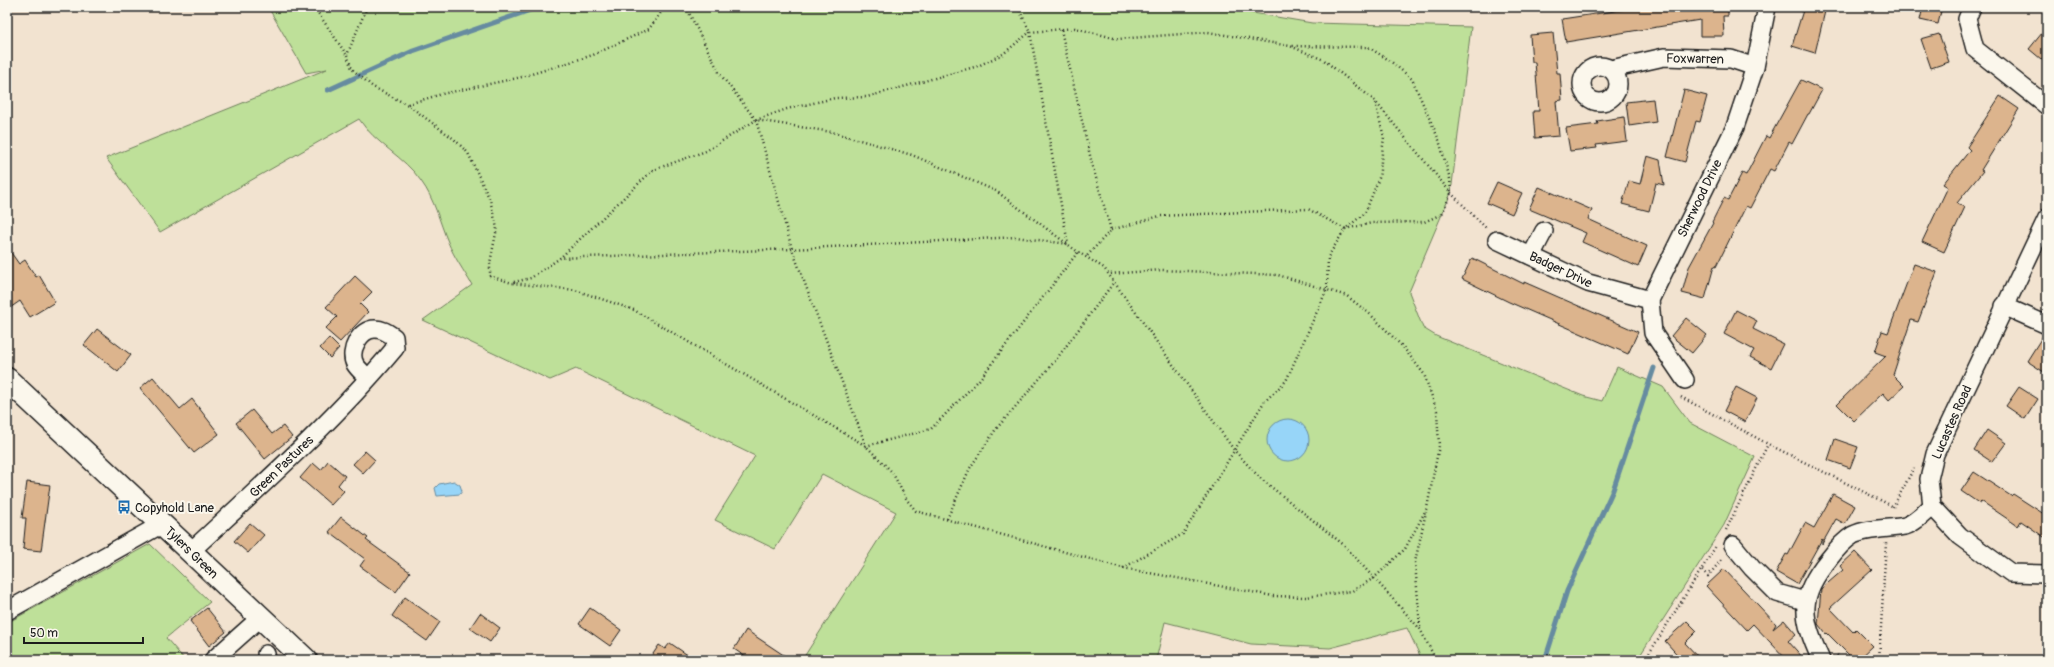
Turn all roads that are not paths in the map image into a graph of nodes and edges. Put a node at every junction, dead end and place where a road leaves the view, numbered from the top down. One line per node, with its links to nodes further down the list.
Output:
1 (1766, 7): 3 (street, Sherwood Drive)
2 (1972, 7): 5 (street)
3 (1755, 67): 4 (street, Foxwarren); 10 (street, Sherwood Drive)
4 (1611, 70)
5 (2047, 106)
6 (2047, 218): 11 (street, Lucastes Road)
7 (1544, 231): 9 (street)
8 (1498, 240): 9 (street, Badger Drive)
9 (1531, 256): 10 (street, Badger Drive)
10 (1650, 300): 15 (street)
11 (2004, 306): 12 (street); 16 (street, Lucastes Road)
12 (2047, 325)
13 (368, 378): 19 (street, Green Pastures)
14 (7, 379): 17 (highway, Tylers Green)
15 (1685, 380)
16 (1932, 506): 20 (street); 21 (street)
17 (162, 524): 19 (highway, Tylers Green); 22 (street)
18 (1725, 540): 21 (street)
19 (191, 550): 23 (highway, Tylers Green)
20 (2045, 574)
21 (1805, 601): 26 (street)
22 (7, 611)
23 (260, 618): 24 (street); 25 (highway, Tylers Green)
24 (213, 660)
25 (306, 660)
26 (1821, 660)

